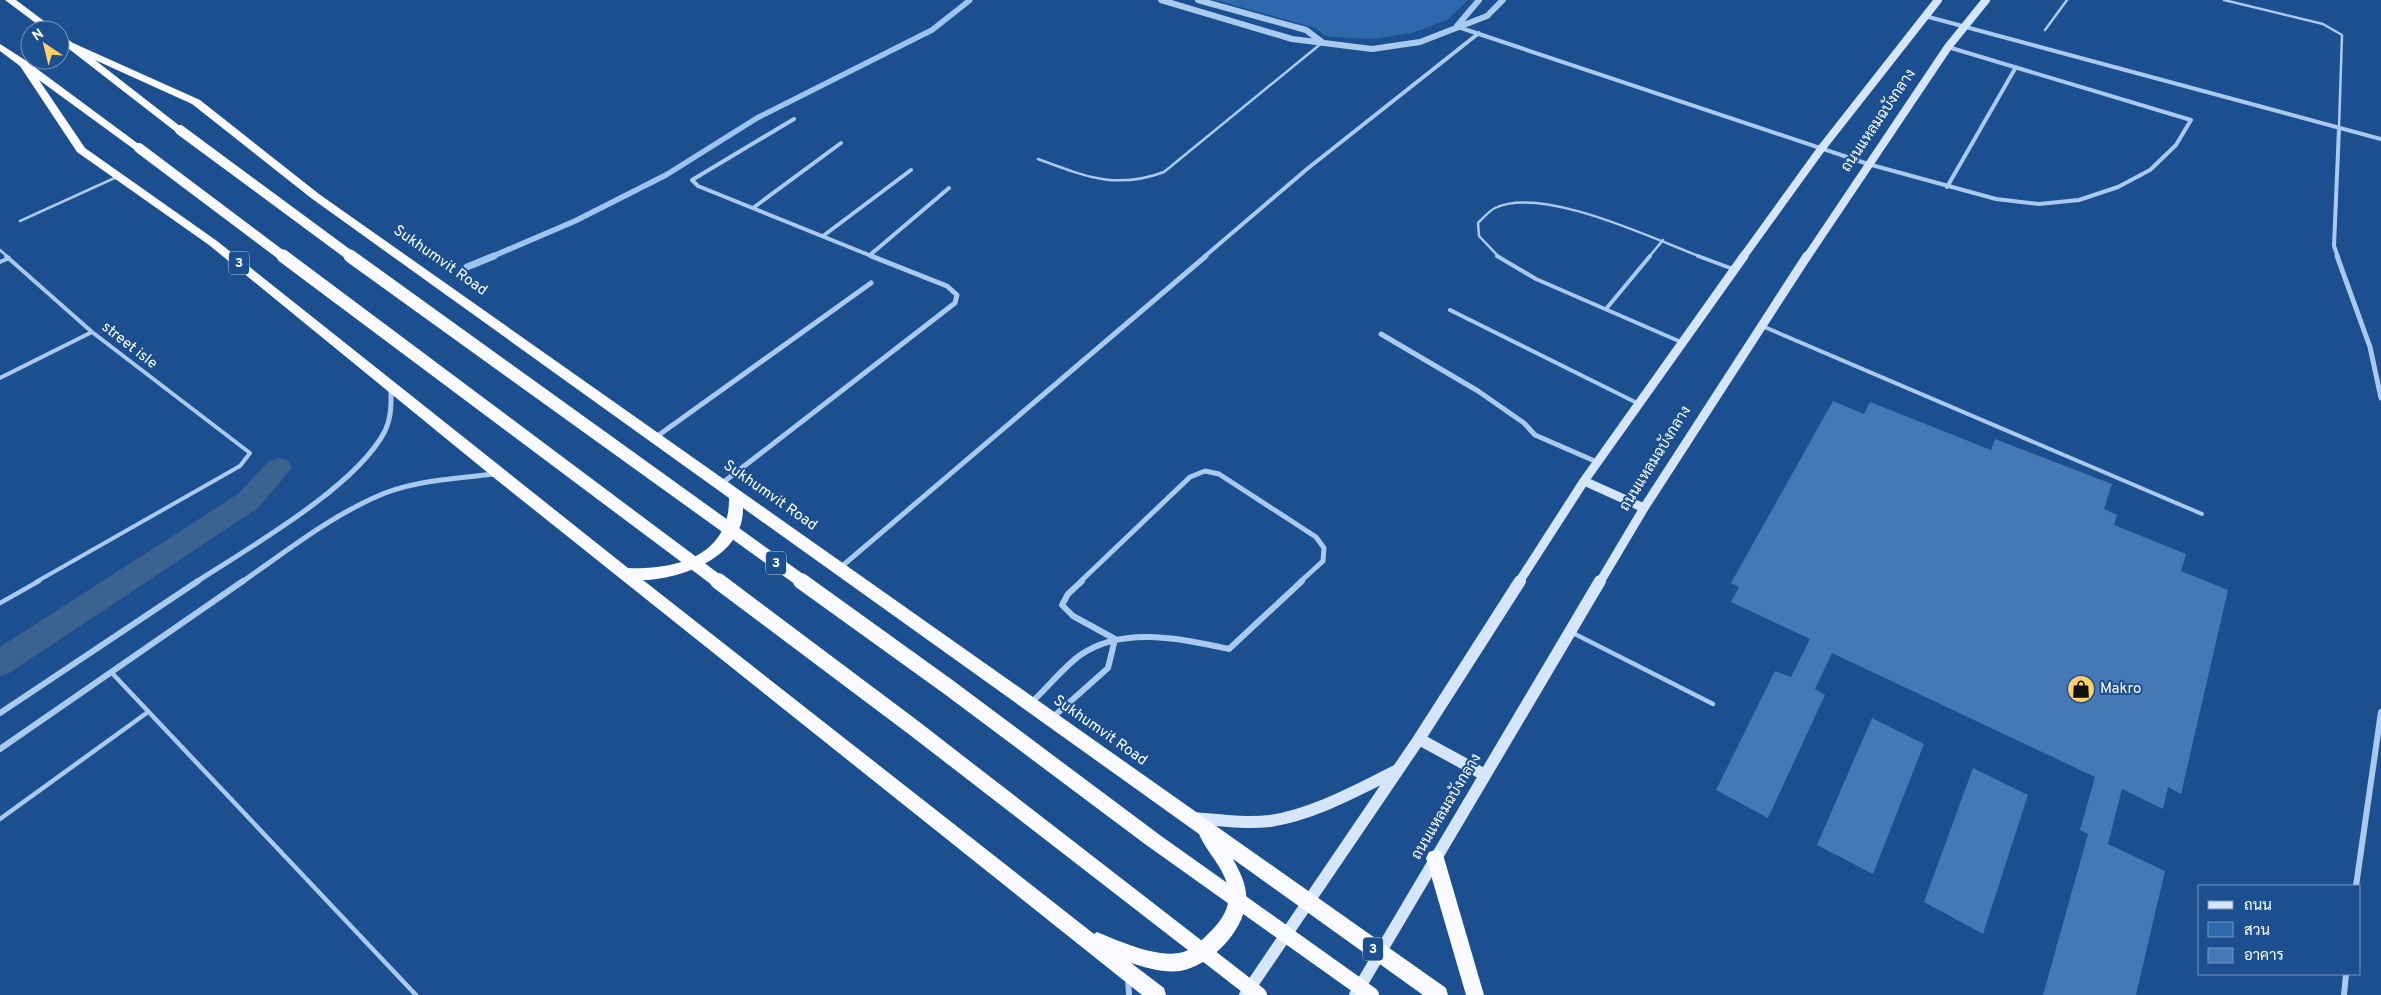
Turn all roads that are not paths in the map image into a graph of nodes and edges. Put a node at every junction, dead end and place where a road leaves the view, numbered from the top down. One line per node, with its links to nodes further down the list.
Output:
1 (10, 0): 11 (highway)
2 (1198, 0): 16 (street)
3 (1479, 0): 13 (street)
4 (1503, 0): 13 (street)
5 (1938, 0): 10 (main road, ถนนแหลมฉบังกลาง)
6 (1986, 0): 12 (main road, ถนนแหลมฉบังกลาง)
7 (2067, 0): 14 (lane)
8 (2224, 0): 25 (lane)
9 (1166, 1): 16 (street)
10 (1924, 16): 12 (street); 28 (main road, ถนนแหลมฉบังกลาง)
11 (37, 20)
12 (1964, 26): 19 (main road, ถนนแหลมฉบังกลาง); 25 (street)
13 (1457, 27): 15 (street); 16 (street)
14 (2045, 30)
15 (1479, 33): 28 (street); 63 (street)
16 (1323, 42): 29 (lane)
17 (71, 45): 55 (highway, Sukhumvit Road / 3); 94 (highway, Sukhumvit Road / 3, bridge)
18 (0, 47): 20 (highway, 3)
19 (1948, 47): 21 (street); 30 (main road, ถนนแหลมฉบังกลาง)
20 (20, 61)
21 (2016, 67): 33 (street); 33 (street)
22 (27, 70): 32 (highway, 3)
23 (33, 70): 92 (highway, 3, bridge)
24 (794, 119): 35 (street)
25 (2339, 128): 26 (street); 53 (street)
26 (2381, 139)
27 (842, 143): 35 (street)
28 (1821, 149): 30 (street); 43 (main road, ถนนแหลมฉบังกลาง)
29 (1038, 159)
30 (1868, 164): 33 (street); 47 (main road, ถนนแหลมฉบังกลาง)
31 (911, 170): 37 (street)
32 (119, 176): 36 (lane); 52 (highway, 3)
33 (1947, 187)
34 (949, 188): 40 (street)
35 (753, 208): 37 (street)
36 (20, 221)
37 (823, 236): 40 (street)
38 (1663, 240): 43 (lane); 46 (lane); 46 (lane)
39 (0, 250): 41 (lane, street isle)
40 (870, 255): 59 (street)
41 (9, 258): 42 (lane); 48 (lane, street isle)
42 (0, 262)
43 (1733, 269): 50 (main road, ถนนแหลมฉบังกลาง)
44 (871, 283): 55 (street)
45 (1450, 310): 54 (lane)
46 (1606, 310): 50 (lane)
47 (1760, 326): 61 (main road, ถนนแหลมฉบังกลาง); 62 (lane)
48 (92, 332): 51 (lane); 65 (lane, street isle)
49 (1381, 334): 56 (street)
50 (1681, 342): 54 (main road, ถนนแหลมฉบังกลาง)
51 (0, 378)
52 (391, 385): 57 (highway, 3); 73 (street)
53 (2381, 398)
54 (1639, 404): 56 (main road, ถนนแหลมฉบังกลาง)
55 (656, 438): 59 (highway, Sukhumvit Road / 3)
56 (1597, 462): 58 (main road, ถนนแหลมฉบังกลาง)
57 (498, 474): 64 (highway, 3); 68 (street)
58 (1584, 482): 61 (main road); 75 (main road, ถนนแหลมฉบังกลาง)
59 (721, 484): 60 (highway, Sukhumvit Road / 3)
60 (736, 495): 63 (highway, Sukhumvit Road / 3); 64 (highway)
61 (1644, 508): 66 (main road, ถนนแหลมฉบังกลาง)
62 (2202, 514)
63 (840, 568): 69 (highway, Sukhumvit Road / 3)
64 (626, 574): 84 (highway, 3)
65 (0, 604)
66 (1571, 632): 70 (lane); 78 (main road, ถนนแหลมฉบังกลาง)
67 (1115, 639): 67 (street); 69 (street); 74 (street)
68 (111, 672): 71 (lane); 76 (street)
69 (1030, 704): 74 (highway, Sukhumvit Road / 3)
70 (1713, 704)
71 (148, 712): 79 (lane); 88 (lane)
72 (2381, 712): 82 (street)
73 (0, 713)
74 (1051, 719): 80 (highway, Sukhumvit Road / 3)
75 (1419, 739): 77 (main road, ถนนแหลมฉบังกลาง); 78 (main road)
76 (0, 749)
77 (1398, 770): 80 (main road); 83 (main road, ถนนแหลมฉบังกลาง)
78 (1485, 775): 81 (main road, ถนนแหลมฉบังกลาง)
79 (0, 819)
80 (1195, 822): 83 (highway, Sukhumvit Road / 3); 84 (highway)
81 (1435, 858): 85 (main road, ถนนแหลมฉบังกลาง); 96 (highway)
82 (2356, 885)
83 (1309, 902): 85 (highway, Sukhumvit Road / 3); 91 (main road, ถนนแหลมฉบังกลาง)
84 (1081, 934): 86 (highway, 3)
85 (1380, 953): 93 (main road, ถนนแหลมฉบังกลาง); 95 (highway, Sukhumvit Road / 3)
86 (1128, 972): 89 (street); 90 (highway, 3)
87 (2346, 975): 97 (street)
88 (416, 995)
89 (1129, 995)
90 (1157, 995)
91 (1245, 995)
92 (1259, 995)
93 (1355, 995)
94 (1372, 995)
95 (1439, 995)
96 (1475, 995)
97 (2344, 995)

